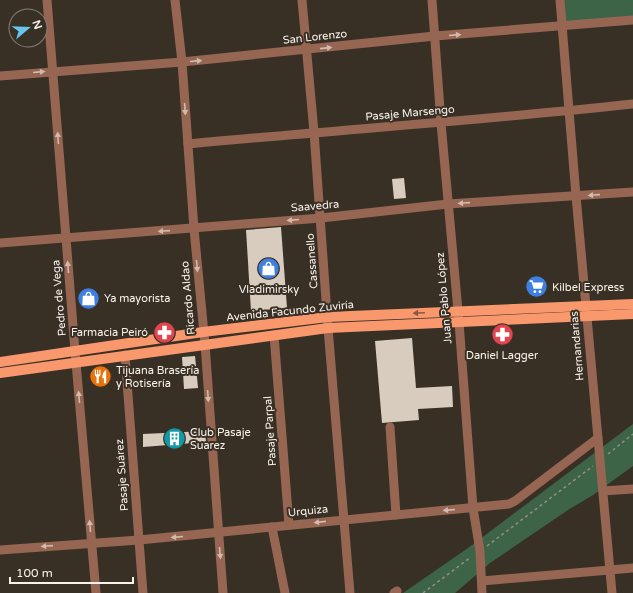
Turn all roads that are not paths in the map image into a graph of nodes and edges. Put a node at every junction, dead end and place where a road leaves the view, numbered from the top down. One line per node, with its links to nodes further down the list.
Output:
1 (47, 0): 11 (street, Pedro de Vega)
2 (175, 0): 10 (street, Ricardo Aldao)
3 (302, 0): 9 (street, Cassanello)
4 (432, 0): 8 (street, Juan Pablo López)
5 (560, 0): 7 (street, Hernandarias)
6 (633, 20): 7 (street, San Lorenzo)
7 (563, 26): 8 (street, San Lorenzo, one-way to 7); 14 (street, Hernandarias)
8 (435, 36): 9 (street, San Lorenzo, one-way to 8); 15 (street, Juan Pablo López)
9 (307, 50): 10 (street, San Lorenzo, one-way to 9); 16 (street, Cassanello)
10 (182, 62): 11 (street, San Lorenzo); 17 (street, Ricardo Aldao, one-way to 17)
11 (54, 71): 12 (street, San Lorenzo, one-way to 11); 23 (street, Pedro de Vega, one-way to 11)
12 (0, 76)
13 (633, 104): 14 (street, Pasaje Marsengo)
14 (568, 111): 15 (street, Pasaje Marsengo); 19 (street, Hernandarias)
15 (441, 123): 16 (street, Pasaje Marsengo); 20 (street, Juan Pablo López)
16 (314, 132): 17 (street, Pasaje Marsengo); 21 (street, Cassanello)
17 (188, 144): 22 (street, Ricardo Aldao)
18 (633, 192): 19 (street, Saavedra, one-way to 19)
19 (576, 196): 20 (street, Saavedra, one-way to 20); 26 (street, Hernandarias)
20 (448, 204): 21 (street, Saavedra); 27 (street, Juan Pablo López)
21 (321, 218): 22 (street, Saavedra, one-way to 22); 29 (street, Cassanello)
22 (194, 229): 23 (street, Saavedra, one-way to 23); 32 (street, Ricardo Aldao, one-way to 32)
23 (66, 238): 24 (street, Saavedra); 35 (street, Pedro de Vega, one-way to 23)
24 (0, 244)
25 (633, 304): 26 (main road, Avenida Facundo Zuviría)
26 (586, 311): 27 (main road, Avenida Facundo Zuviría); 28 (main road, Avenida Facundo Zuviría); 30 (main road, Avenida Facundo Zuviría); 41 (street, Hernandarias)
27 (458, 312): 29 (main road, Avenida Facundo Zuviría, one-way to 29); 30 (street, Juan Pablo López)
28 (633, 314)
29 (328, 316): 31 (street, Cassanello); 32 (main road, Avenida Facundo Zuviría)
30 (459, 322): 31 (main road, Avenida Facundo Zuviría); 44 (street, Juan Pablo López)
31 (328, 328): 33 (main road, Avenida Facundo Zuviría); 46 (street, Cassanello)
32 (203, 332): 34 (street, Ricardo Aldao); 35 (main road, Avenida Facundo Zuviría)
33 (274, 335): 34 (main road, Avenida Facundo Zuviría); 47 (street, Pasaje Parpal)
34 (205, 344): 36 (main road, Avenida Facundo Zuviría); 49 (street, Ricardo Aldao, one-way to 49)
35 (75, 350): 37 (main road, Avenida Facundo Zuviría); 38 (street, Pedro de Vega)
36 (125, 355): 38 (main road, Avenida Facundo Zuviría); 50 (street, Pasaje Suárez)
37 (0, 362)
38 (76, 362): 39 (main road, Avenida Facundo Zuviría); 51 (street, Pedro de Vega, one-way to 38)
39 (0, 373)
40 (390, 427): 45 (street)
41 (598, 438): 43 (street, Hernandarias); 44 (street, Urquiza)
42 (633, 489): 43 (street)
43 (602, 491): 54 (street, Hernandarias)
44 (473, 508): 45 (street, Urquiza, one-way to 45); 55 (street, Juan Pablo López)
45 (396, 515): 46 (street, Urquiza)
46 (344, 520): 47 (street, Urquiza, one-way to 47); 60 (street, Cassanello)
47 (289, 525): 48 (street, Urquiza)
48 (272, 527): 49 (street, Urquiza); 59 (street)
49 (218, 533): 50 (street, Urquiza, one-way to 50); 58 (street, Ricardo Aldao, one-way to 58)
50 (139, 540): 51 (street, Urquiza); 57 (street, Pasaje Suárez)
51 (92, 543): 52 (street, Urquiza, one-way to 52); 56 (street, Pedro de Vega)
52 (0, 550)
53 (633, 568): 54 (street)
54 (610, 570): 55 (street); 62 (street, Hernandarias)
55 (482, 581): 61 (street, Juan Pablo López)
56 (96, 593)
57 (143, 593)
58 (223, 593)
59 (285, 593)
60 (350, 593)
61 (482, 593)
62 (612, 593)

